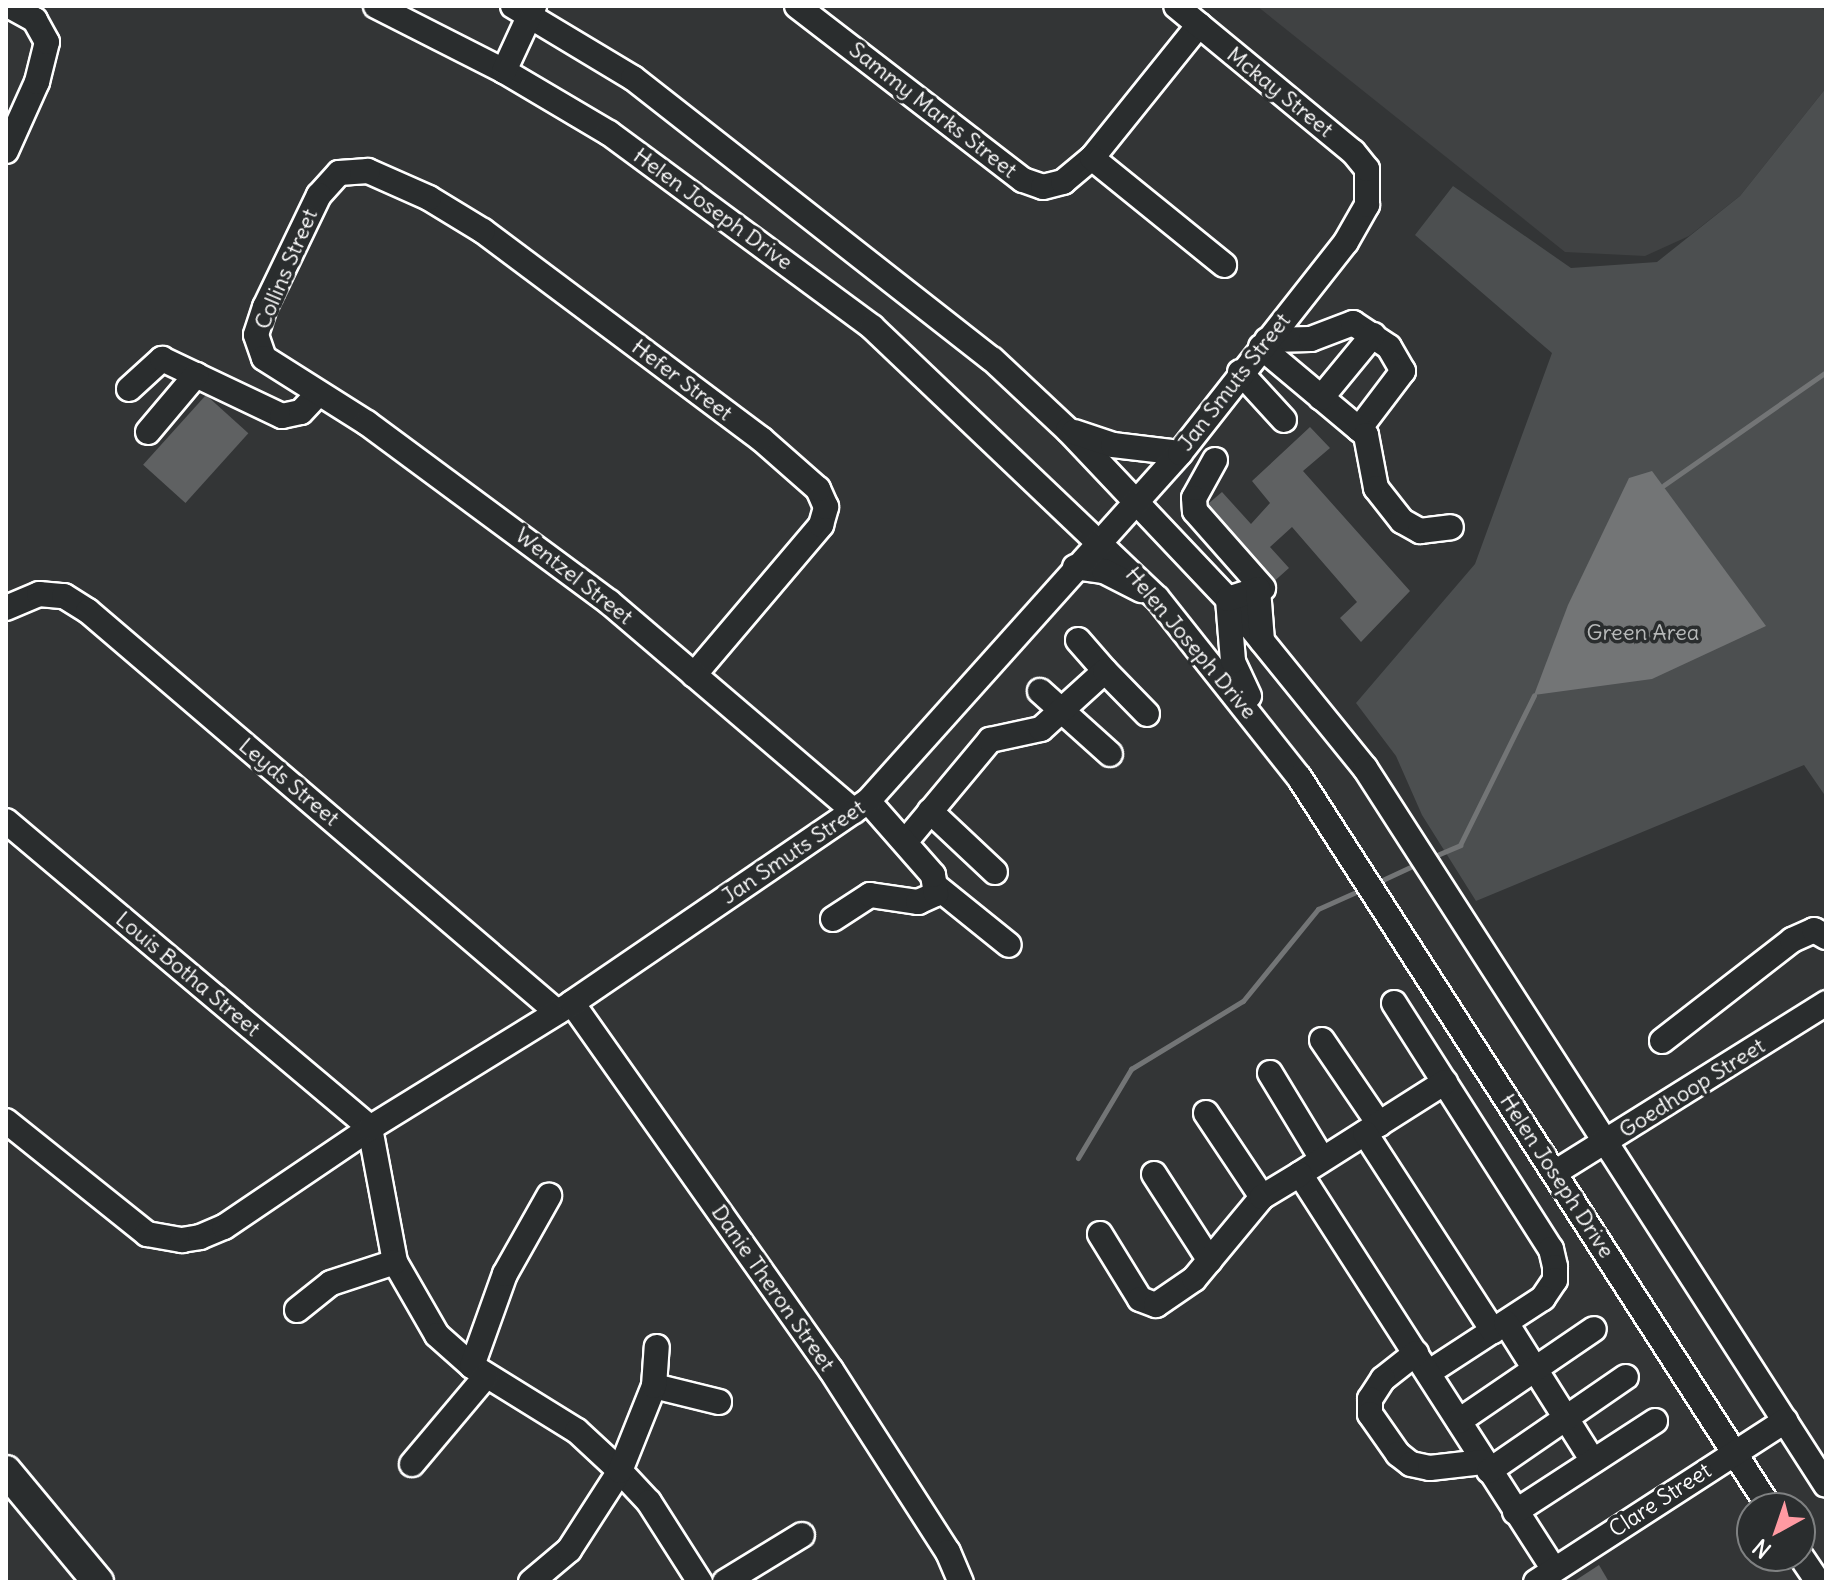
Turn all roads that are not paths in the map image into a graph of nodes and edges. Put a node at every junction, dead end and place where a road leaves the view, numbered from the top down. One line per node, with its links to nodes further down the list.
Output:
1 (10, 6): 8 (street)
2 (376, 6): 7 (street, Helen Joseph Drive)
3 (797, 6): 9 (street, Sammy Marks Street)
4 (1176, 6): 6 (street, Mckay Street)
5 (526, 9): 7 (street); 23 (street)
6 (1199, 25): 9 (street, Sammy Marks Street); 11 (street, Mckay Street)
7 (504, 71): 29 (street, Helen Joseph Drive)
8 (6, 151)
9 (1092, 158): 12 (street)
10 (339, 173): 15 (street, Collins Street); 38 (street, Hefer Street)
11 (1371, 187): 14 (street, Jan Smuts Street)
12 (1224, 265)
13 (1373, 335): 14 (street); 20 (street); 22 (street)
14 (1264, 344): 16 (street, Jan Smuts Street); 20 (street)
15 (275, 366): 19 (street, Wentzel Street)
16 (1240, 372): 21 (street); 25 (street, Jan Smuts Street)
17 (196, 375): 18 (street); 19 (street); 24 (street)
18 (129, 389)
19 (318, 394): 38 (street, Wentzel Street)
20 (1321, 398): 22 (street)
21 (1284, 420)
22 (1359, 429): 28 (street)
23 (1068, 430): 25 (street); 27 (street)
24 (148, 432)
25 (1186, 444): 26 (street, Jan Smuts Street); 32 (street)
26 (1154, 483): 27 (street, Jan Smuts Street); 30 (street)
27 (1138, 502): 29 (street, Jan Smuts Street); 30 (street)
28 (1451, 527)
29 (1101, 540): 31 (street, Jan Smuts Street); 33 (street, Helen Joseph Drive)
30 (1176, 543): 34 (street)
31 (1075, 567): 33 (street); 44 (street, Jan Smuts Street)
32 (1263, 588)
33 (1157, 598): 42 (street, Helen Joseph Drive)
34 (1228, 599): 42 (street); 64 (street)
35 (6, 608): 55 (street, Leyds Street)
36 (1078, 640): 37 (street)
37 (1105, 671): 40 (street); 41 (street)
38 (694, 675): 44 (street, Wentzel Street)
39 (1040, 691): 40 (street)
40 (1062, 713): 43 (street); 45 (street)
41 (1147, 714)
42 (1260, 724): 66 (street, Helen Joseph Drive)
43 (1110, 754)
44 (861, 806): 47 (street, Wentzel Street); 55 (street, Jan Smuts Street)
45 (930, 811): 47 (street); 48 (street)
46 (6, 821): 62 (street, Louis Botha Street)
47 (905, 842): 49 (street, Wentzel Street)
48 (995, 872)
49 (937, 887): 50 (street); 52 (street, Wentzel Street)
50 (833, 919)
51 (1826, 937): 57 (street)
52 (1009, 945)
53 (1394, 1003): 59 (street)
54 (1826, 1003): 64 (street, Goedhoop Street)
55 (565, 1007): 62 (street, Jan Smuts Street); 103 (street, Danie Theron Street)
56 (1322, 1040): 63 (street)
57 (1662, 1041)
58 (1270, 1073): 65 (street)
59 (1445, 1082): 63 (street); 75 (street)
60 (1206, 1113): 70 (street)
61 (6, 1121): 62 (street, Jan Smuts Street)
62 (370, 1128): 73 (street)
63 (1372, 1128): 65 (street); 75 (street)
64 (1605, 1143): 66 (street, Goedhoop Street); 87 (street)
65 (1322, 1159): 68 (street)
66 (1556, 1172): 88 (street, Helen Joseph Drive)
67 (1154, 1174): 72 (street)
68 (1300, 1174): 70 (street); 78 (street)
69 (549, 1196): 79 (street)
70 (1262, 1197): 72 (street)
71 (1100, 1234): 72 (street)
72 (1210, 1261)
73 (395, 1262): 74 (street); 79 (street)
74 (297, 1310)
75 (1500, 1327): 78 (street); 80 (street)
76 (1594, 1329): 80 (street)
77 (657, 1347): 82 (street)
78 (1422, 1363): 85 (street); 91 (street)
79 (479, 1371): 90 (street); 93 (street)
80 (1536, 1371): 84 (street); 85 (street)
81 (1626, 1377): 84 (street)
82 (654, 1386): 83 (street); 93 (street)
83 (719, 1402)
84 (1567, 1419): 89 (street); 91 (street)
85 (1459, 1421): 91 (street)
86 (1655, 1421): 89 (street)
87 (1785, 1421): 88 (street, Clare Street); 94 (street)
88 (1734, 1452): 95 (street, Helen Joseph Drive); 98 (street, Clare Street)
89 (1593, 1461): 96 (street)
90 (412, 1464)
91 (1486, 1466): 96 (street)
92 (6, 1471): 99 (main road)
93 (620, 1471): 100 (street); 101 (street)
94 (1826, 1485)
95 (1760, 1492)
96 (1515, 1512): 98 (street)
97 (802, 1535): 102 (street)
98 (1557, 1575)
99 (98, 1582)
100 (531, 1582)
101 (700, 1582)
102 (725, 1582)
103 (961, 1582)

